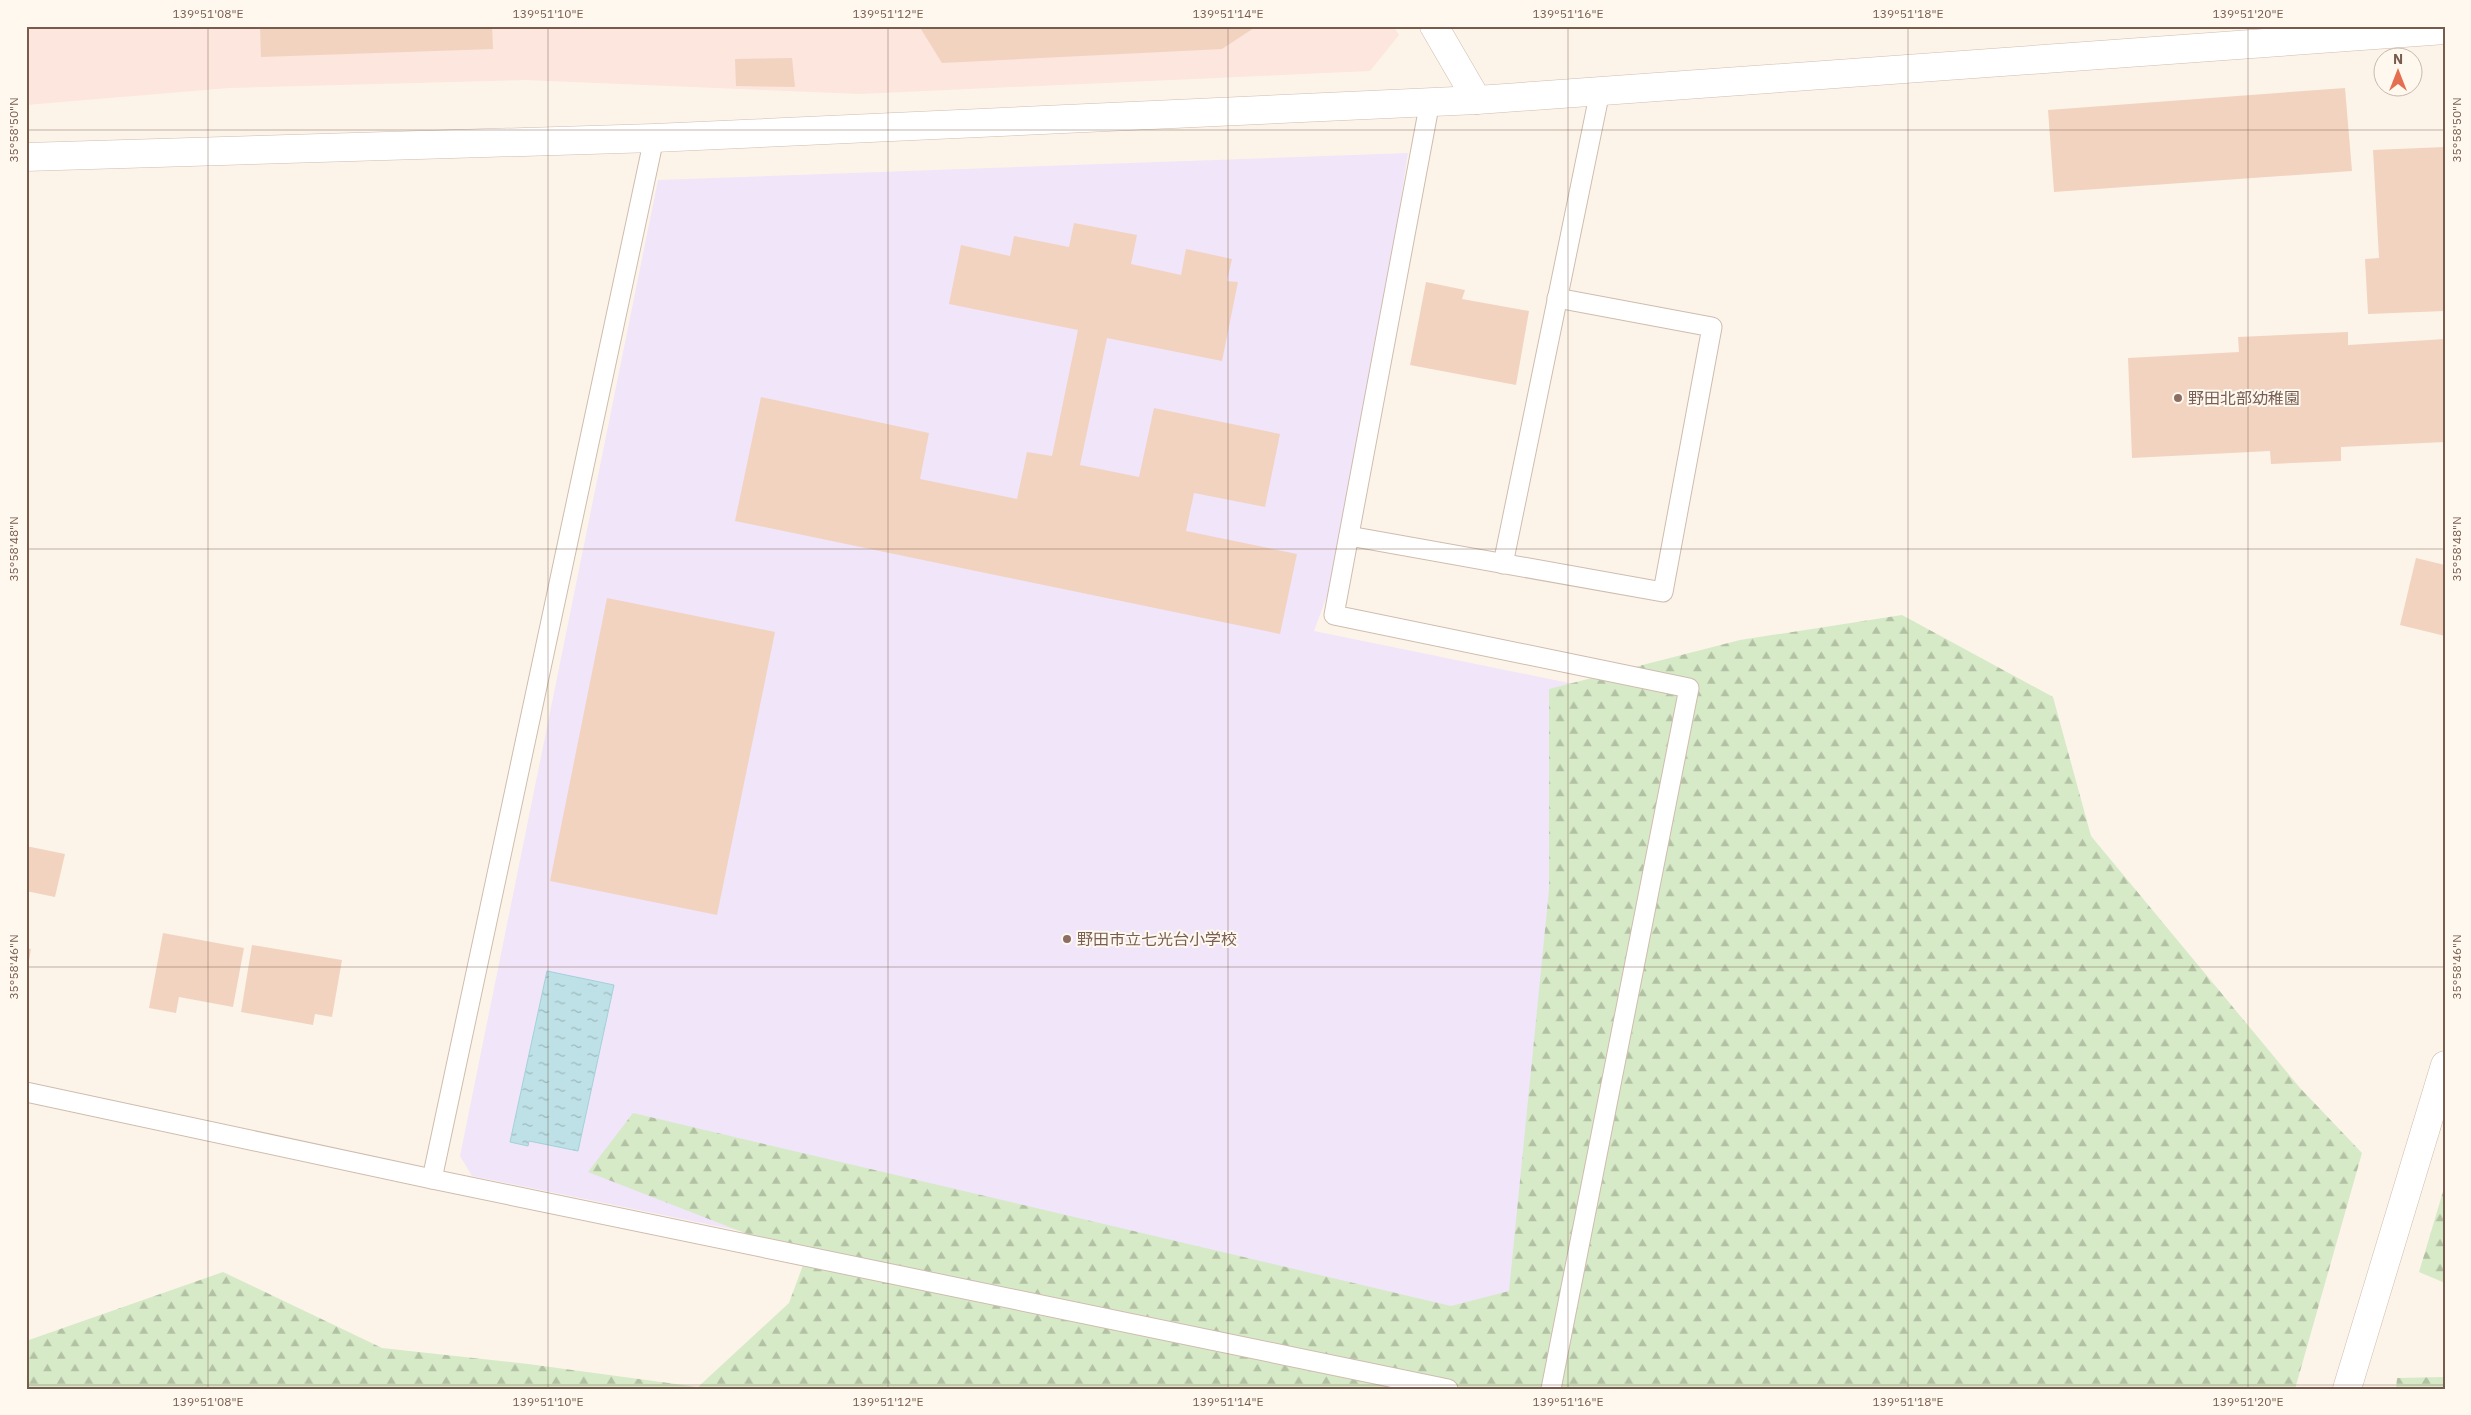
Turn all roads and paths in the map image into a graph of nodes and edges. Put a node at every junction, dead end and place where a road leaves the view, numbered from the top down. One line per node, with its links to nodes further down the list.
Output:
1 (1434, 26): 4 (street)
2 (2445, 30): 3 (street)
3 (1600, 91): 4 (street); 8 (lane)
4 (1477, 100): 5 (street)
5 (1430, 101): 6 (street); 9 (lane)
6 (654, 138): 7 (street); 13 (lane)
7 (26, 157)
8 (1556, 298): 10 (lane); 10 (lane)
9 (1349, 536): 10 (lane); 15 (lane)
10 (1503, 564)
11 (2445, 1065): 16 (street)
12 (26, 1092): 13 (lane)
13 (432, 1179): 14 (lane)
14 (1448, 1389)
15 (1551, 1389)
16 (2347, 1389)

